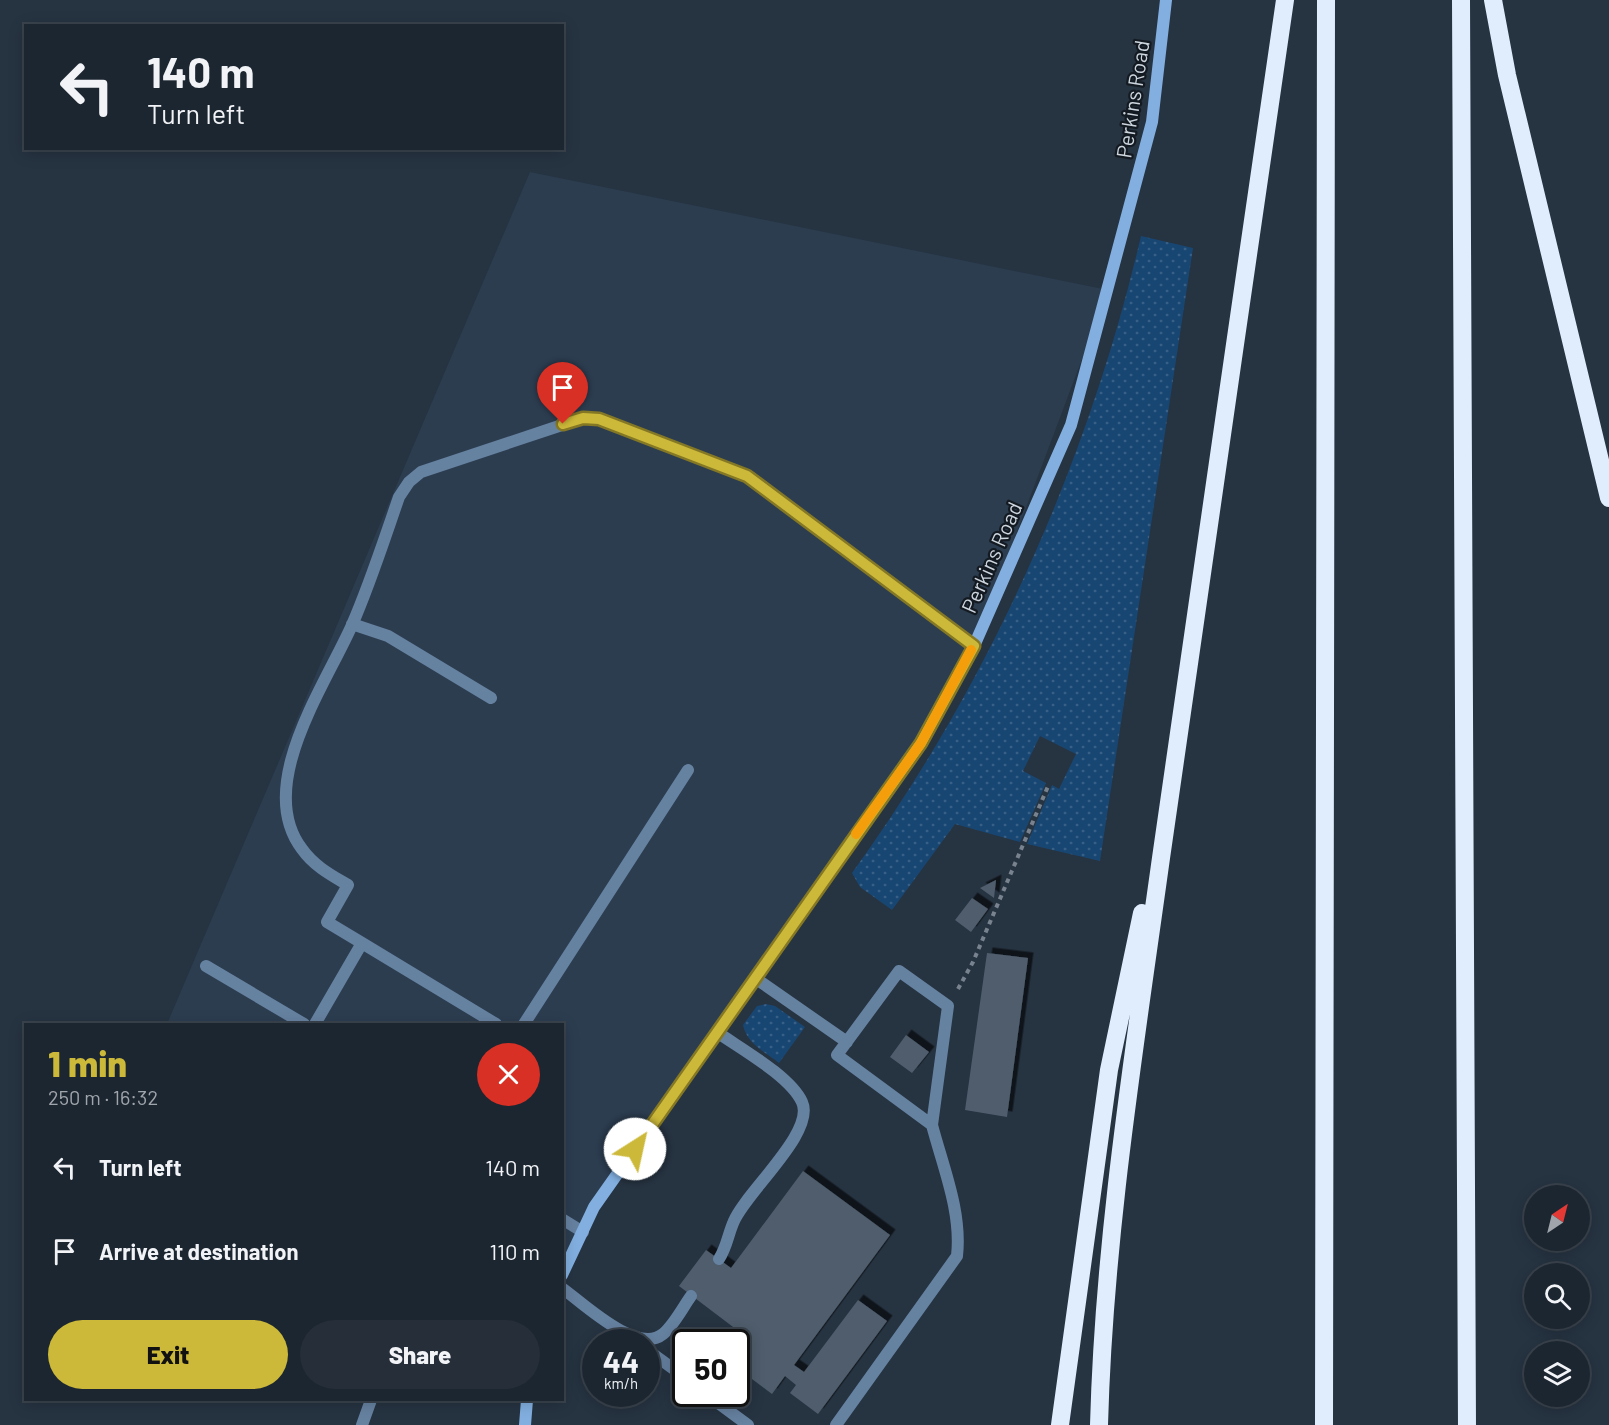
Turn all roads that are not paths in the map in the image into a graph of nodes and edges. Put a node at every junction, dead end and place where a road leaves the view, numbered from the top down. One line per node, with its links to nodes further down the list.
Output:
1 (1166, 0): 8 (main road, Perkins Road)
2 (1285, 0): 11 (highway)
3 (1326, 0): 39 (highway)
4 (1461, 0): 40 (highway)
5 (1493, 0): 6 (highway)
6 (1609, 498)
7 (352, 624): 8 (lane); 9 (lane); 12 (lane)
8 (974, 646): 14 (main road, Perkins Road)
9 (491, 698)
10 (688, 770): 18 (lane)
11 (1173, 771): 37 (highway); 38 (highway)
12 (362, 944): 16 (lane); 17 (lane)
13 (206, 966): 15 (lane)
14 (755, 978): 19 (main road, Perkins Road); 20 (lane)
15 (302, 1023)
16 (316, 1023)
17 (494, 1023)
18 (525, 1023)
19 (717, 1032): 23 (main road, Perkins Road); 24 (lane)
20 (847, 1042): 21 (lane); 21 (lane)
21 (932, 1125): 36 (lane)
22 (564, 1220): 23 (lane)
23 (583, 1232): 25 (main road, Perkins Road)
24 (718, 1259)
25 (564, 1271)
26 (564, 1289): 28 (lane)
27 (691, 1296): 29 (lane)
28 (619, 1329)
29 (660, 1335)
30 (371, 1401): 33 (lane)
31 (527, 1401): 34 (main road)
32 (724, 1407): 35 (lane)
33 (362, 1425)
34 (525, 1425)
35 (748, 1425)
36 (836, 1425)
37 (1060, 1425)
38 (1099, 1425)
39 (1324, 1425)
40 (1467, 1425)

